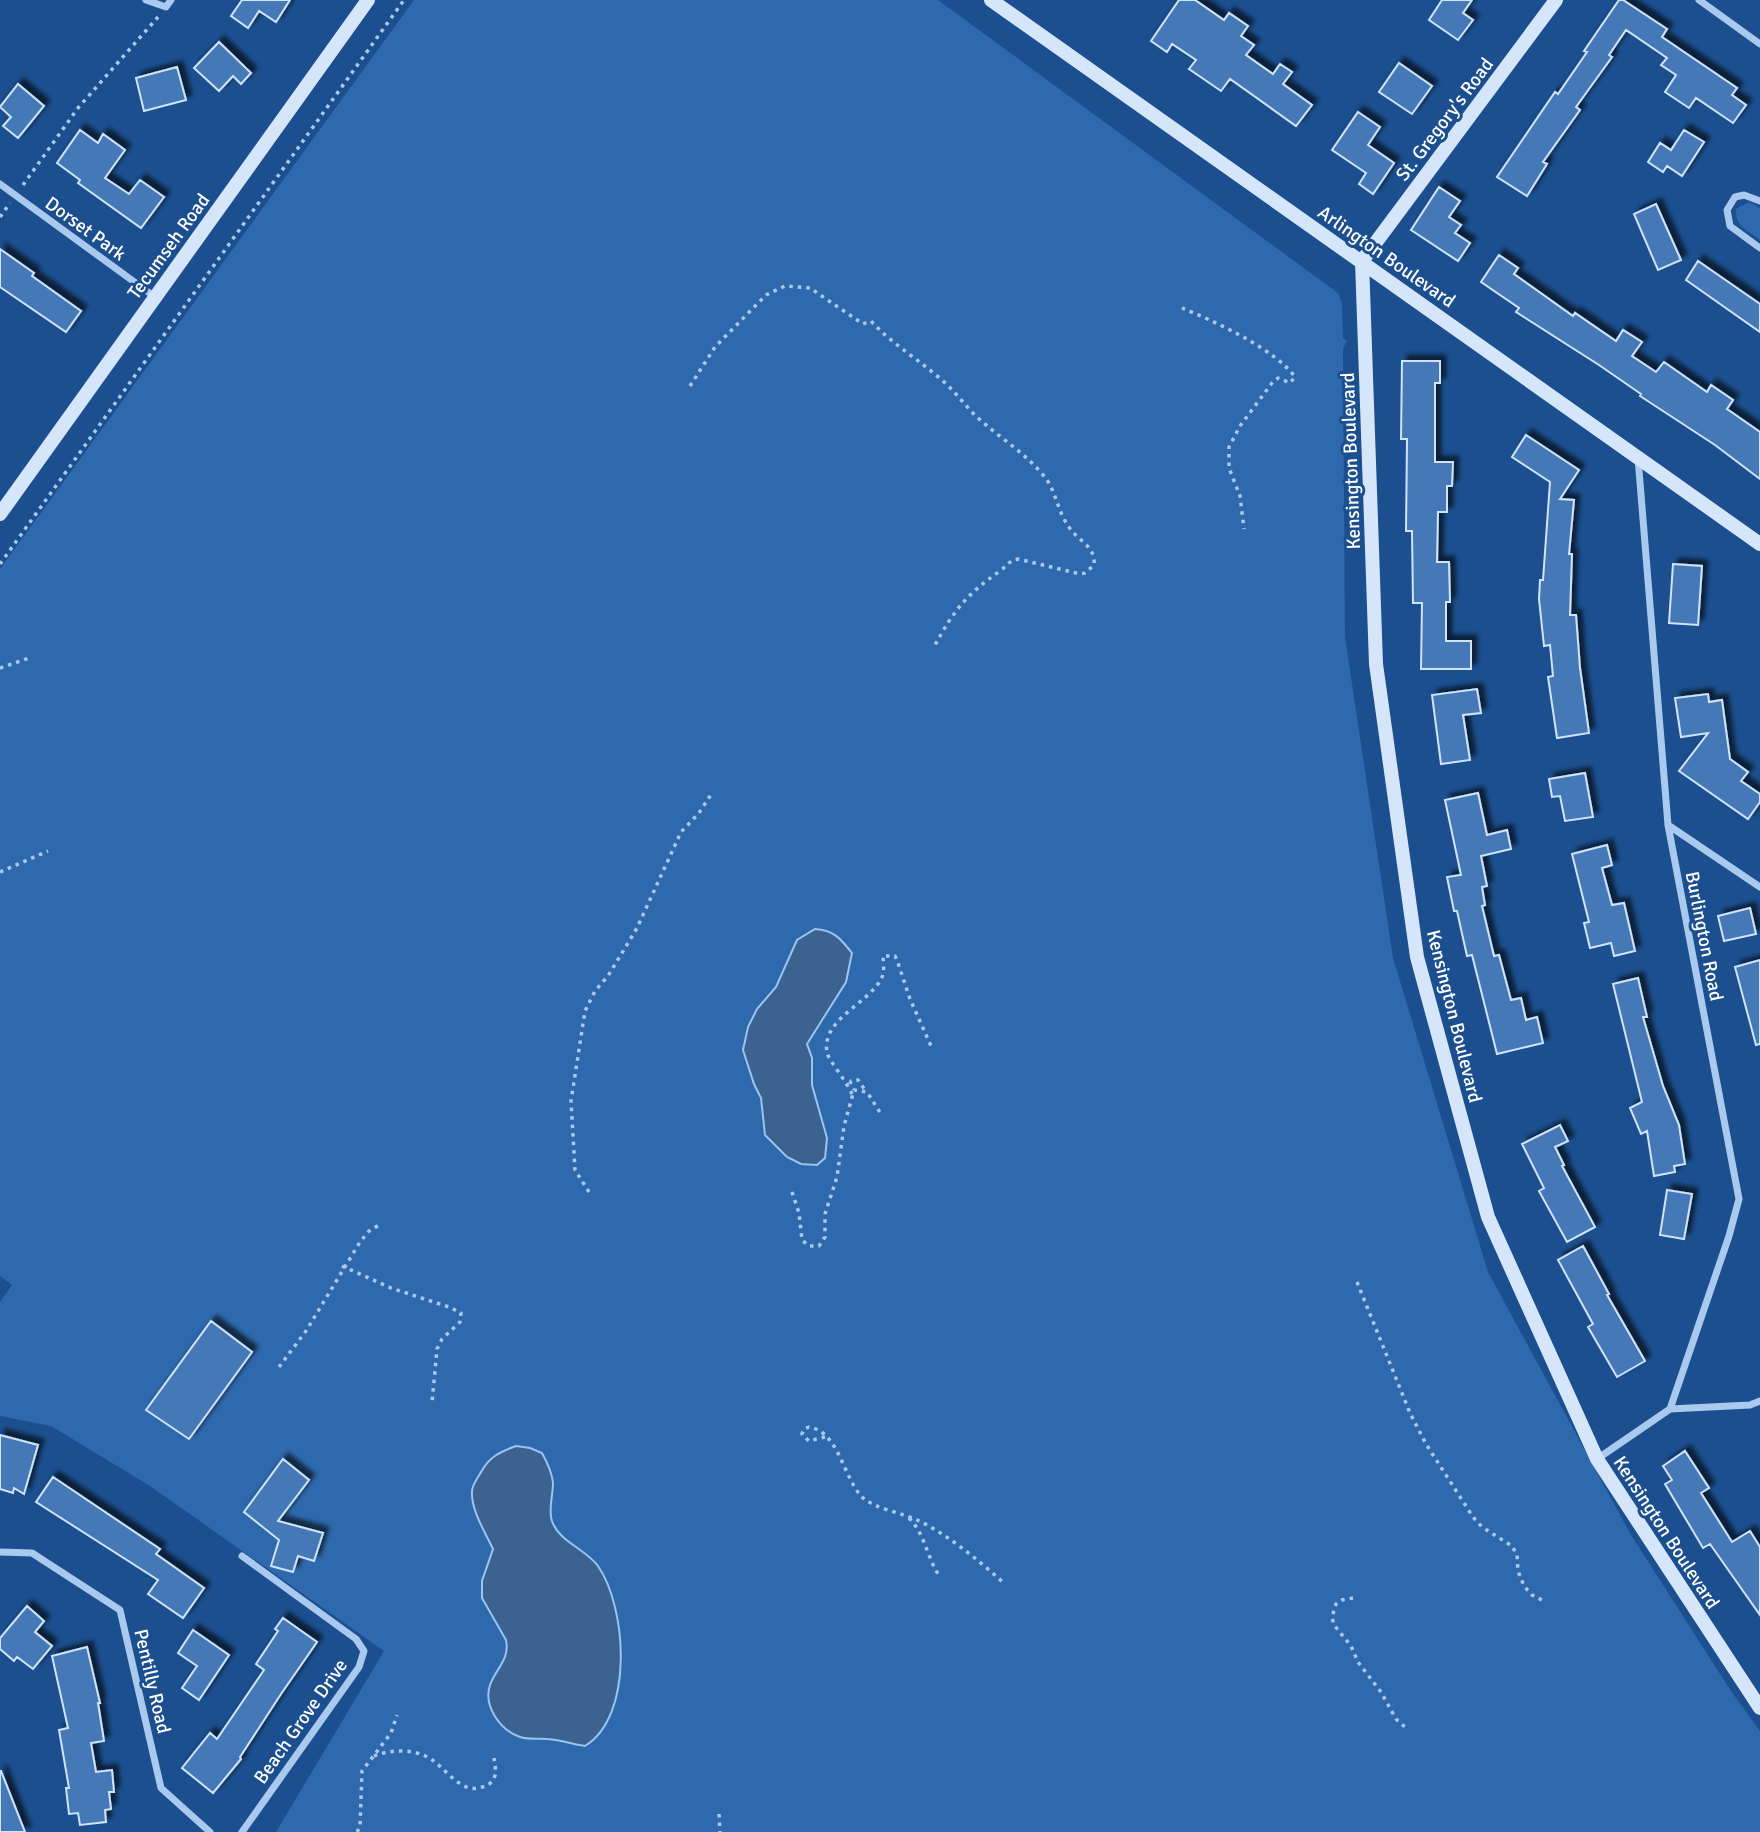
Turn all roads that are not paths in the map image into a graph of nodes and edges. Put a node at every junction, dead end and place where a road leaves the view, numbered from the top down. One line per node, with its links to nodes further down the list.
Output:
1 (146, 0): 2 (street)
2 (172, 0)
3 (368, 0): 12 (street, Tecumseh Road)
4 (991, 0): 11 (street, Arlington Boulevard)
5 (1556, 0): 11 (street, St. Gregory's Road)
6 (1699, 0): 7 (street)
7 (1760, 44)
8 (0, 184): 12 (street, Dorset Park)
9 (1760, 201): 10 (street)
10 (1760, 248)
11 (1362, 261): 13 (street, Arlington Boulevard); 20 (street, Kensington Boulevard)
12 (155, 297): 14 (street, Tecumseh Road)
13 (1638, 457): 15 (street, Arlington Boulevard); 16 (street, Burlington Road)
14 (0, 514)
15 (1760, 544)
16 (1668, 825): 17 (street); 19 (street, Burlington Road)
17 (1760, 887)
18 (1760, 1401): 19 (street)
19 (1670, 1409): 20 (street)
20 (1597, 1459): 23 (street, Kensington Boulevard)
21 (0, 1552): 24 (street, Pentilly Road)
22 (242, 1556): 25 (street, Beach Grove Drive)
23 (1760, 1708)
24 (210, 1832)
25 (242, 1832)

